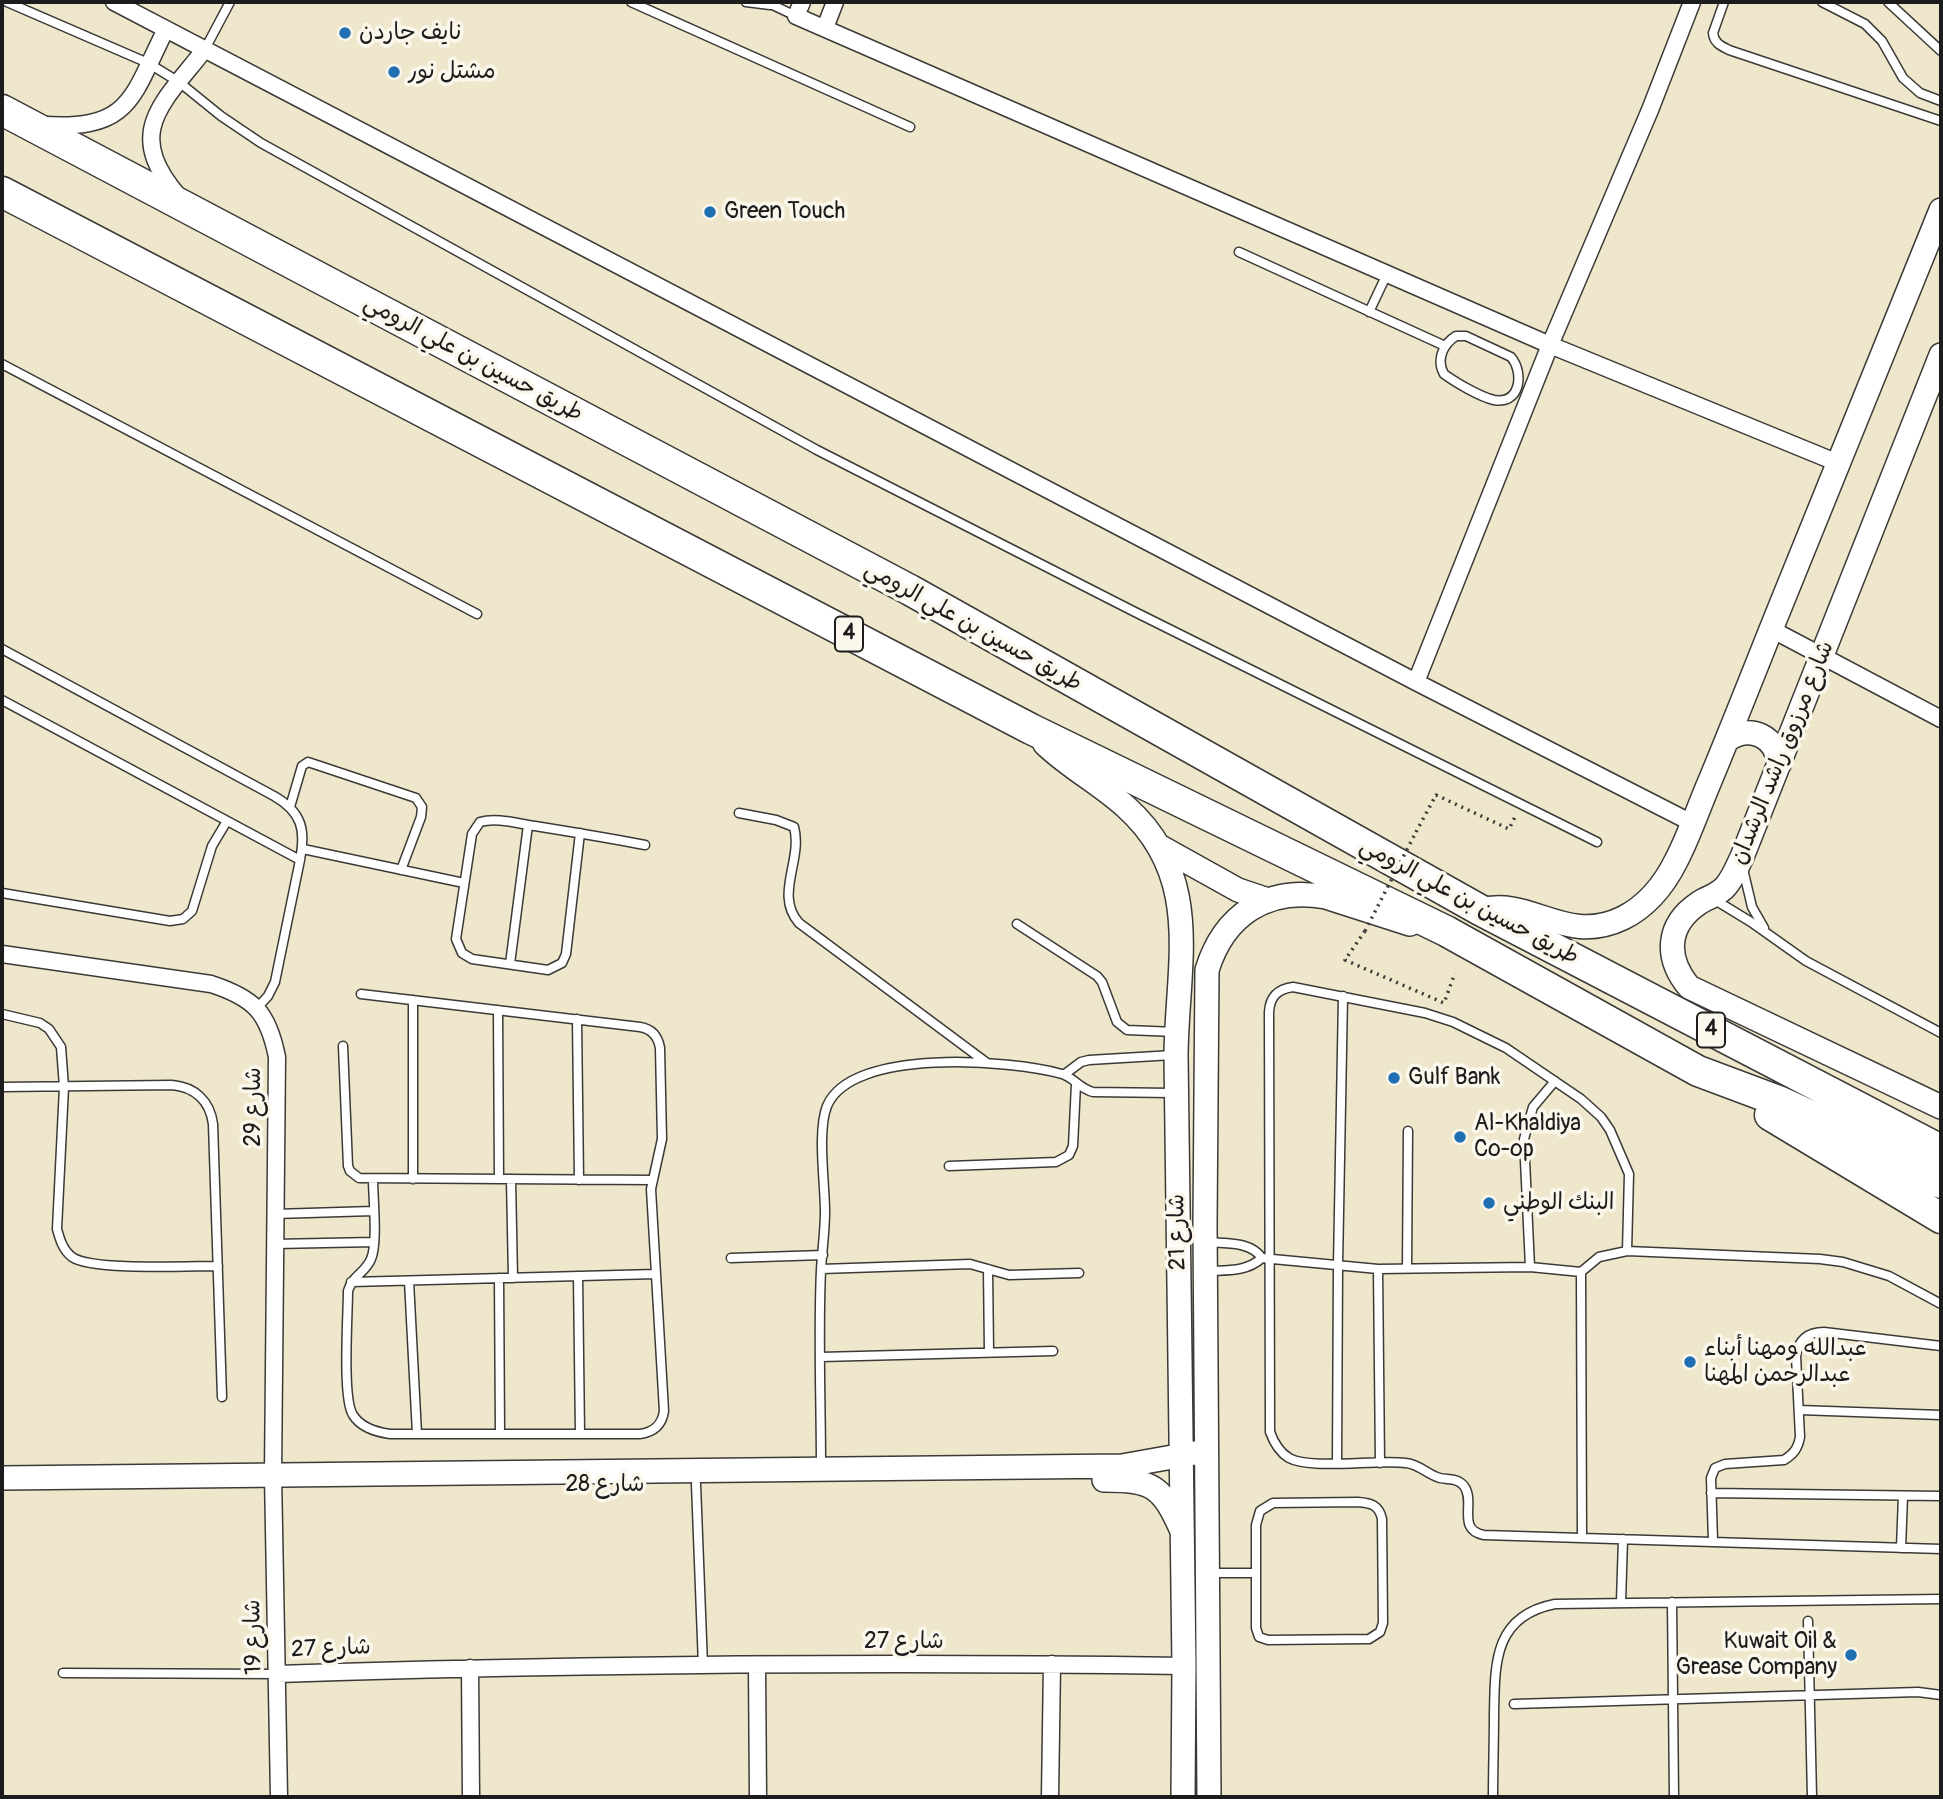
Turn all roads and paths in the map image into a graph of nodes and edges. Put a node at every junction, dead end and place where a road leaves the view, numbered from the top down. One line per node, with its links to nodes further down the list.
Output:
1 (7, 2): 17 (lane)
2 (114, 2): 14 (street)
3 (230, 2): 15 (lane)
4 (631, 2): 22 (lane)
5 (746, 2): 11 (lane)
6 (835, 2): 13 (street)
7 (1692, 2): 29 (street)
8 (1724, 2): 21 (lane)
9 (1822, 2): 19 (lane)
10 (1888, 2): 16 (lane)
11 (768, 3): 12 (lane)
12 (799, 9): 13 (street)
13 (825, 28): 27 (street)
14 (166, 29): 15 (street); 17 (street)
15 (205, 49): 18 (street); 39 (street)
16 (1941, 51)
17 (148, 63): 18 (lane); 20 (street)
18 (178, 82): 25 (street); 52 (lane)
19 (1941, 102)
20 (10, 115): 25 (highway, طريق حسين بن علي الرومي / 4)
21 (1941, 121)
22 (910, 127)
23 (2, 192): 42 (highway, طريق حسين بن علي الرومي / 4)
24 (1941, 210): 34 (street)
25 (193, 211): 64 (highway, طريق حسين بن علي الرومي / 4)
26 (1239, 252): 28 (lane)
27 (1387, 274): 28 (lane); 29 (street)
28 (1370, 312): 30 (lane)
29 (1550, 345): 34 (street); 39 (street)
30 (1445, 346): 30 (lane)
31 (1941, 355): 33 (street, شارع مرزوق راشد الرشدان)
32 (2, 364): 35 (lane)
33 (1936, 382): 38 (street, شارع مرزوق راشد الرشدان)
34 (1838, 463): 36 (street)
35 (477, 614)
36 (1771, 629): 38 (street); 43 (street)
37 (2, 649): 45 (lane)
38 (1822, 656): 41 (street); 44 (street, شارع مرزوق راشد الرشدان)
39 (1416, 682): 48 (street)
40 (2, 700): 47 (lane)
41 (1941, 719)
42 (1031, 729): 53 (street, شارع 21); 66 (highway, طريق حسين بن علي الرومي / 4)
43 (1727, 740): 44 (street); 48 (street)
44 (1779, 765): 56 (street, شارع مرزوق راشد الرشدان)
45 (290, 807): 55 (lane); 59 (lane)
46 (739, 813): 84 (lane)
47 (227, 821): 57 (lane); 61 (lane)
48 (1692, 823): 58 (street)
49 (528, 825): 51 (lane); 60 (lane); 69 (lane)
50 (1509, 829): 70 (path, bridge)
51 (580, 834): 54 (lane); 69 (lane)
52 (1597, 842)
53 (1157, 844): 63 (street); 74 (street, شارع 21)
54 (645, 845)
55 (303, 849): 57 (lane); 59 (lane)
56 (1742, 857): 62 (street, شارع مرزوق راشد الرشدان); 67 (lane)
57 (300, 860): 76 (lane)
58 (1676, 861): 62 (street); 64 (street)
59 (401, 870): 60 (lane)
60 (464, 883): 69 (lane)
61 (2, 893)
62 (1707, 899): 67 (lane); 92 (street, شارع مرزوق راشد الرشدان)
63 (1268, 900): 66 (street, شارع 21); 73 (street, شارع 21)
64 (1480, 911): 94 (highway, طريق حسين بن علي الرومي / 4)
65 (1017, 924): 80 (lane)
66 (1446, 931): 85 (highway, طريق حسين بن علي الرومي / 4)
67 (1770, 936): 81 (lane)
68 (2, 954): 76 (street, شارع 29)
69 (510, 964)
70 (1455, 973)
71 (361, 994): 75 (lane)
72 (1343, 996): 87 (lane); 112 (lane); 114 (lane)
73 (1205, 997): 74 (street); 107 (street, شارع 21)
74 (1178, 999): 80 (street, شارع 21)
75 (414, 1000): 77 (lane); 97 (lane)
76 (257, 1008): 104 (street, شارع 29)
77 (498, 1010): 79 (lane); 98 (lane)
78 (2, 1014): 90 (lane)
79 (577, 1019): 100 (lane); 101 (lane)
80 (1176, 1032): 83 (street, شارع 21)
81 (1941, 1033)
82 (342, 1046): 96 (lane)
83 (1176, 1055): 86 (lane); 91 (street, شارع 21)
84 (987, 1063): 86 (lane); 110 (lane)
85 (1698, 1071): 102 (highway, طريق حسين بن علي الرومي / 4); 105 (highway)
86 (1066, 1074): 88 (lane)
87 (1555, 1081): 109 (lane); 115 (lane)
88 (1076, 1084): 91 (lane); 95 (lane)
89 (2, 1087): 90 (lane)
90 (64, 1087): 113 (lane); 113 (lane)
91 (1176, 1093): 141 (street, شارع 21)
92 (1941, 1107)
93 (1408, 1131): 116 (lane)
94 (1941, 1150)
95 (948, 1166)
96 (373, 1179): 97 (lane); 103 (lane)
97 (413, 1179): 98 (lane)
98 (499, 1179): 99 (lane)
99 (511, 1179): 100 (lane); 126 (lane)
100 (579, 1180): 101 (lane)
101 (652, 1180): 123 (lane)
102 (1941, 1183)
103 (373, 1211): 104 (lane); 106 (lane)
104 (275, 1214): 108 (street, شارع 29)
105 (1941, 1218)
106 (373, 1242): 108 (lane); 128 (lane)
107 (1205, 1242): 112 (lane); 120 (street, شارع 21)
108 (275, 1244): 146 (street, شارع 29)
109 (1627, 1251): 121 (lane); 129 (lane)
110 (823, 1255): 111 (lane); 117 (lane)
111 (731, 1258)
112 (1266, 1259): 114 (lane); 120 (lane); 142 (lane)
113 (218, 1266): 134 (lane)
114 (1338, 1266): 119 (lane); 142 (lane)
115 (1530, 1267): 116 (lane); 121 (lane)
116 (1407, 1268): 119 (lane)
117 (821, 1269): 118 (lane); 133 (lane)
118 (988, 1269): 122 (lane); 132 (lane)
119 (1378, 1269): 143 (lane)
120 (1205, 1271): 140 (street, شارع 21)
121 (1581, 1272): 153 (lane)
122 (1079, 1273)
123 (656, 1274): 124 (lane); 139 (lane)
124 (578, 1276): 126 (lane); 139 (lane)
125 (499, 1278): 126 (lane); 127 (lane); 138 (lane)
126 (513, 1278)
127 (409, 1281): 128 (lane); 137 (lane)
128 (351, 1282): 137 (lane)
129 (1941, 1304)
130 (1941, 1346): 135 (lane)
131 (1053, 1351): 132 (lane)
132 (989, 1352): 133 (lane)
133 (821, 1357): 144 (lane)
134 (222, 1398)
135 (1798, 1410): 136 (lane); 149 (lane)
136 (1941, 1415)
137 (416, 1434): 138 (lane)
138 (500, 1434): 139 (lane)
139 (580, 1434)
140 (1206, 1451): 141 (street, شارع 28); 158 (street, شارع 21)
141 (1181, 1456): 144 (street, شارع 28); 152 (street, شارع 21)
142 (1337, 1462): 143 (lane)
143 (1380, 1462): 153 (lane)
144 (821, 1470): 146 (street, شارع 28)
145 (2, 1478): 146 (street, شارع 28)
146 (273, 1482): 147 (street, شارع 28); 148 (street, شارع 28); 170 (street, شارع 19)
147 (696, 1484): 152 (street, شارع 28); 165 (lane)
148 (2, 1489)
149 (1712, 1493): 150 (lane); 155 (lane)
150 (1903, 1496): 151 (lane); 156 (lane)
151 (1941, 1496)
152 (1182, 1531): 167 (street, شارع 21)
153 (1582, 1538): 154 (lane)
154 (1623, 1539): 155 (lane); 161 (lane)
155 (1713, 1541): 156 (lane)
156 (1901, 1548): 157 (lane)
157 (1941, 1549)
158 (1208, 1573): 159 (lane); 180 (street, شارع 21)
159 (1255, 1573): 159 (lane)
160 (1941, 1599): 162 (lane)
161 (1621, 1602): 162 (lane); 181 (lane)
162 (1672, 1602): 173 (lane)
163 (1808, 1621): 171 (lane)
164 (1052, 1664): 166 (street, شارع 27); 167 (street, شارع 27); 178 (street)
165 (703, 1666): 166 (street, شارع 27); 168 (street, شارع 27)
166 (757, 1666): 177 (street)
167 (1184, 1666): 179 (street, شارع 21)
168 (470, 1668): 170 (street, شارع 27); 176 (street)
169 (63, 1673): 170 (lane)
170 (278, 1674): 175 (street, شارع 19)
171 (1810, 1695): 172 (lane); 173 (lane); 183 (lane)
172 (1941, 1695)
173 (1673, 1700): 174 (lane); 182 (lane)
174 (1514, 1704)
175 (279, 1797)
176 (471, 1797)
177 (758, 1797)
178 (1050, 1797)
179 (1184, 1797)
180 (1209, 1797)
181 (1493, 1797)
182 (1674, 1797)
183 (1812, 1797)

